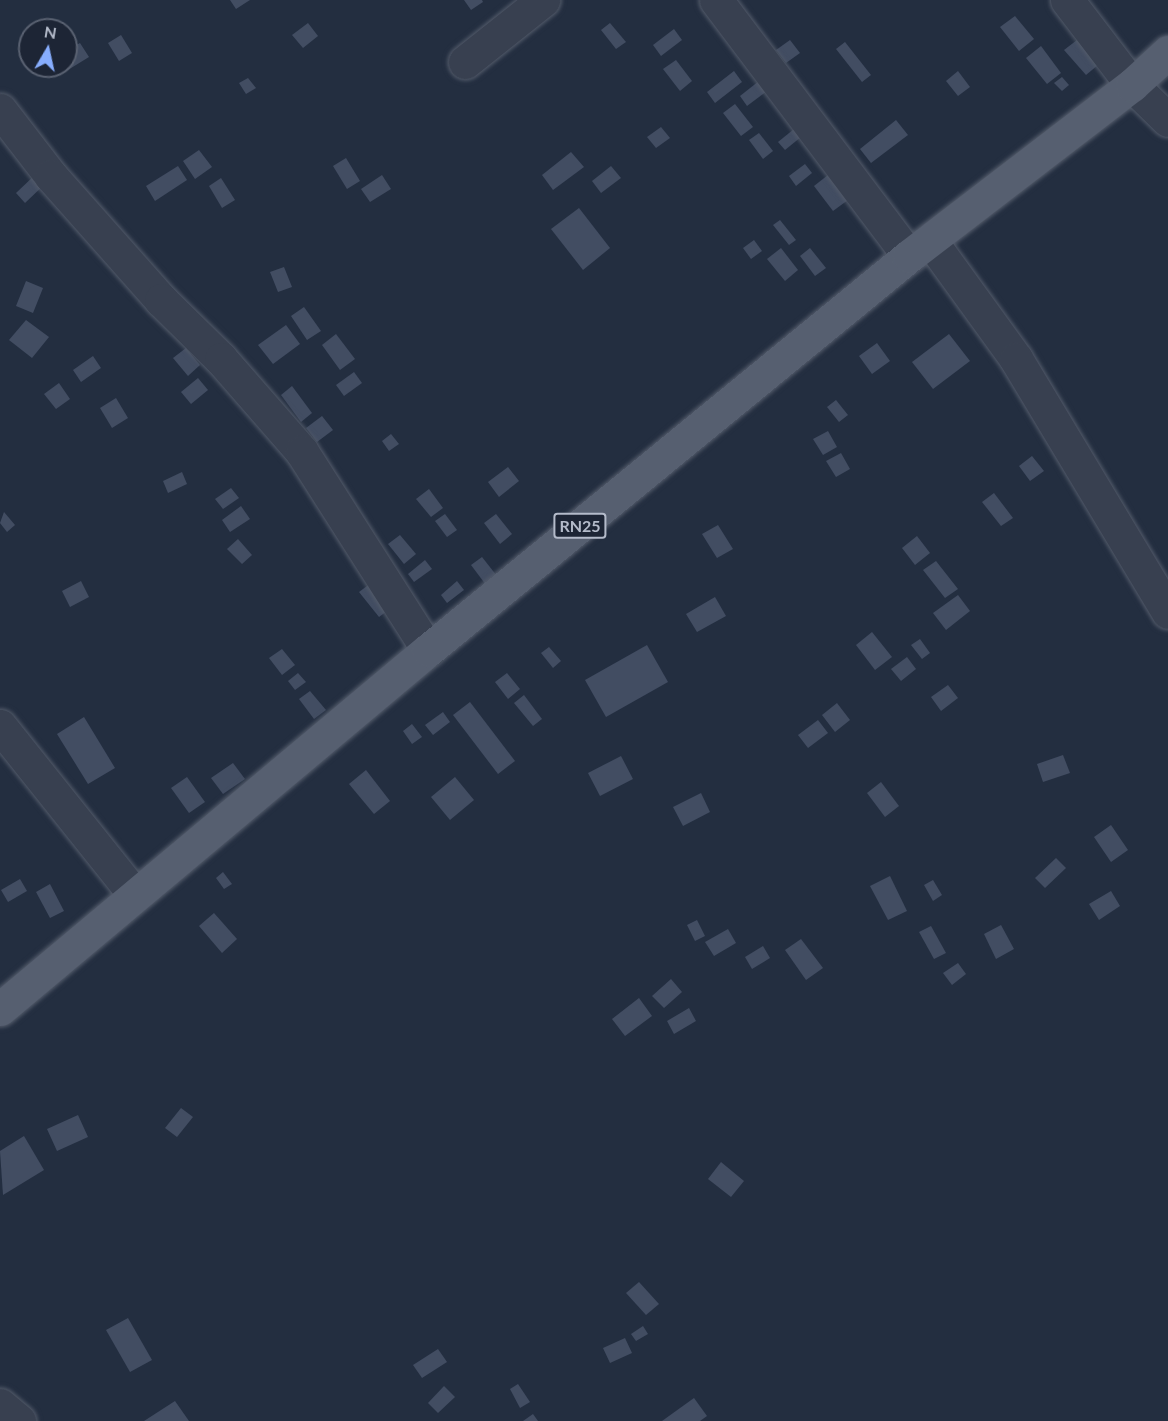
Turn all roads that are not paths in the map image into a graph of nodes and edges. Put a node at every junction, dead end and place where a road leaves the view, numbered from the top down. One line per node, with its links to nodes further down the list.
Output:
1 (543, 0): 5 (street)
2 (716, 0): 9 (street)
3 (1067, 0): 6 (street)
4 (1168, 52): 6 (main road, RN25)
5 (465, 62)
6 (1132, 85): 8 (street); 9 (main road, RN25)
7 (0, 110): 11 (street)
8 (1168, 120)
9 (920, 248): 10 (street); 11 (main road, RN25)
10 (1168, 612)
11 (428, 650): 13 (main road, RN25)
12 (0, 726): 13 (street)
13 (134, 894): 14 (main road, RN25)
14 (0, 1009)
15 (0, 1405): 16 (street)
16 (19, 1421)

